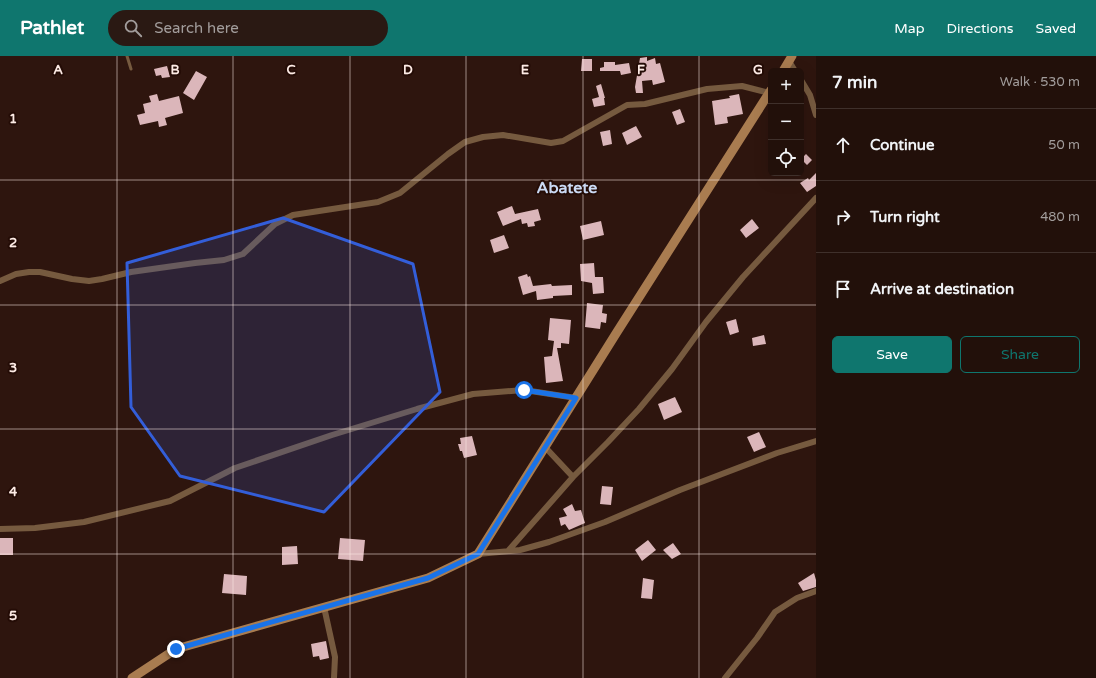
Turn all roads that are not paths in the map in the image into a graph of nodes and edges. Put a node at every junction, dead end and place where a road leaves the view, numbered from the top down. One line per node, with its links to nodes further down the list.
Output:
1 (127, 56): 4 (lane)
2 (790, 59): 3 (main road)
3 (785, 68)
4 (131, 69)
5 (804, 85): 8 (street)
6 (768, 92): 10 (street)
7 (768, 95): 11 (main road)
8 (816, 115)
9 (816, 198): 14 (street)
10 (0, 282)
11 (576, 398): 13 (main road); 15 (street)
12 (816, 441): 16 (street)
13 (545, 447): 14 (street); 17 (main road)
14 (573, 477): 16 (street)
15 (0, 529)
16 (508, 551): 17 (street)
17 (478, 554): 19 (main road)
18 (816, 591): 22 (street)
19 (324, 607): 20 (main road); 21 (street)
20 (132, 678)
21 (334, 678)
22 (726, 678)

